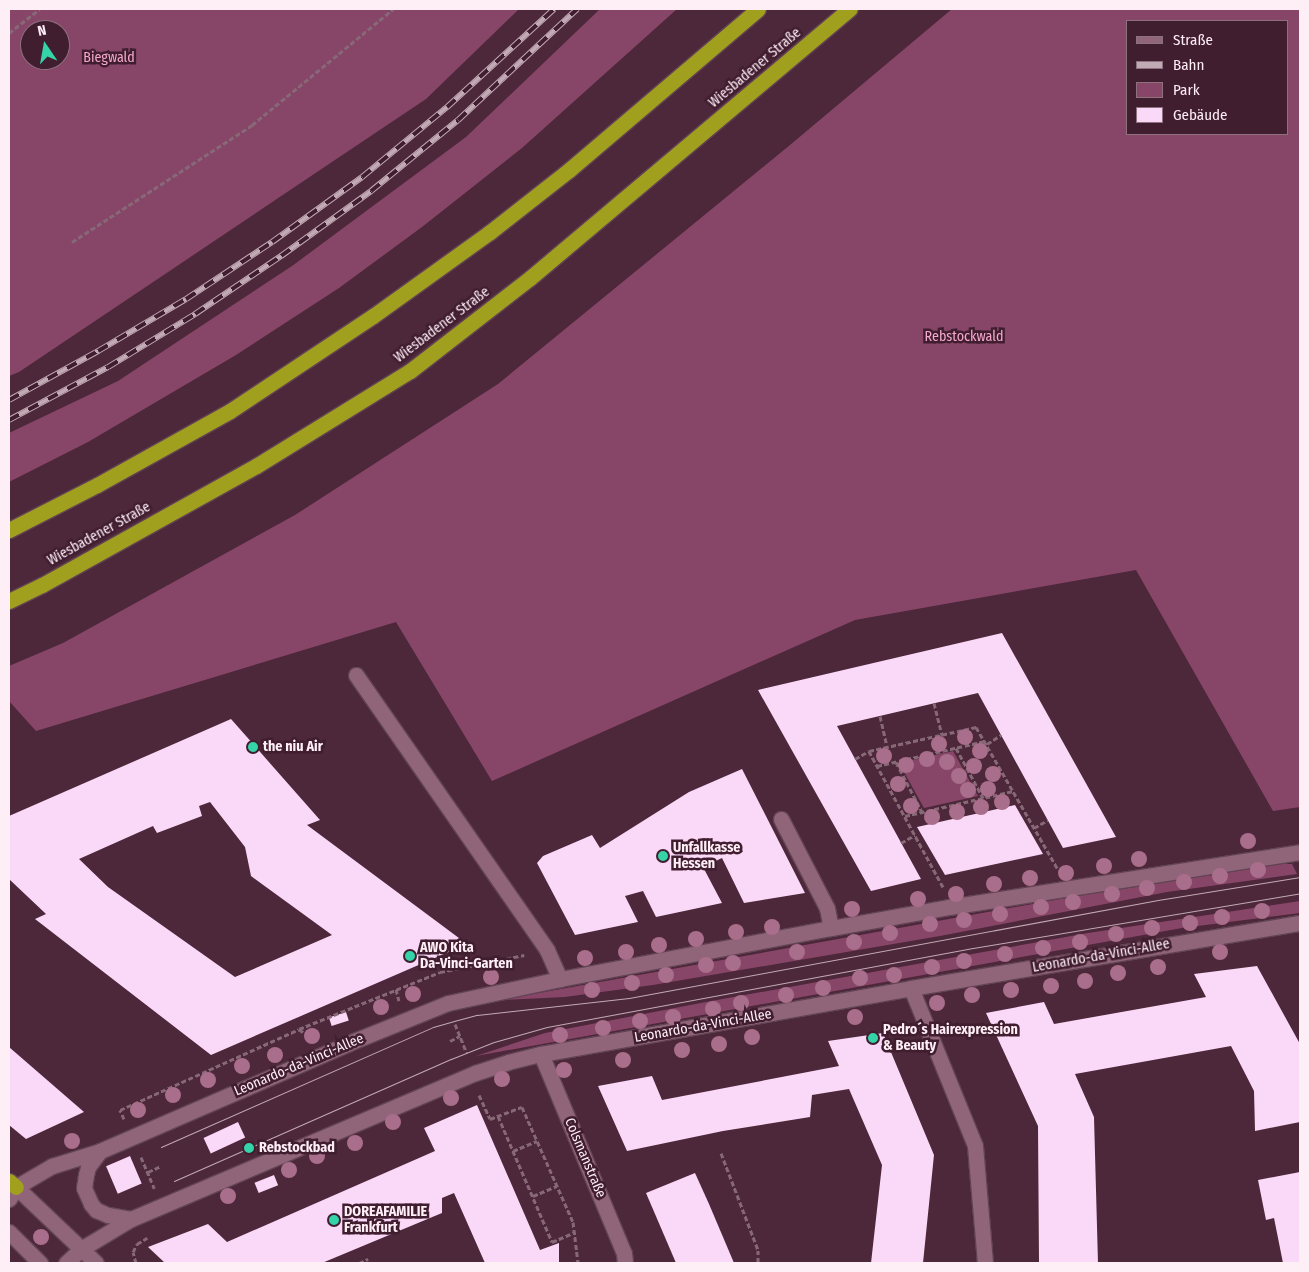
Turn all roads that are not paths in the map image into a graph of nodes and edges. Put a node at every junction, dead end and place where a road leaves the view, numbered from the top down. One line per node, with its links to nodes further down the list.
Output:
1 (758, 9): 3 (highway)
2 (850, 9): 4 (highway, Wiesbadener Straße)
3 (9, 530)
4 (9, 601)
5 (356, 675): 10 (street)
6 (781, 819): 9 (street)
7 (1300, 852): 9 (street, Leonardo-da-Vinci-Allee)
8 (1300, 922): 11 (street, Leonardo-da-Vinci-Allee)
9 (831, 928): 10 (street, Leonardo-da-Vinci-Allee)
10 (560, 979): 13 (street, Leonardo-da-Vinci-Allee)
11 (911, 988): 12 (street, Leonardo-da-Vinci-Allee); 22 (street)
12 (541, 1054): 15 (street, Leonardo-da-Vinci-Allee); 21 (street, Colsmanstraße)
13 (100, 1151): 14 (street, Leonardo-da-Vinci-Allee); 15 (street)
14 (11, 1189): 17 (street)
15 (131, 1218): 17 (street, Leonardo-da-Vinci-Allee)
16 (9, 1232): 18 (street)
17 (81, 1249): 19 (street, Leonardo-da-Vinci-Allee); 20 (street)
18 (40, 1263)
19 (66, 1263)
20 (96, 1263)
21 (625, 1263)
22 (985, 1263)

